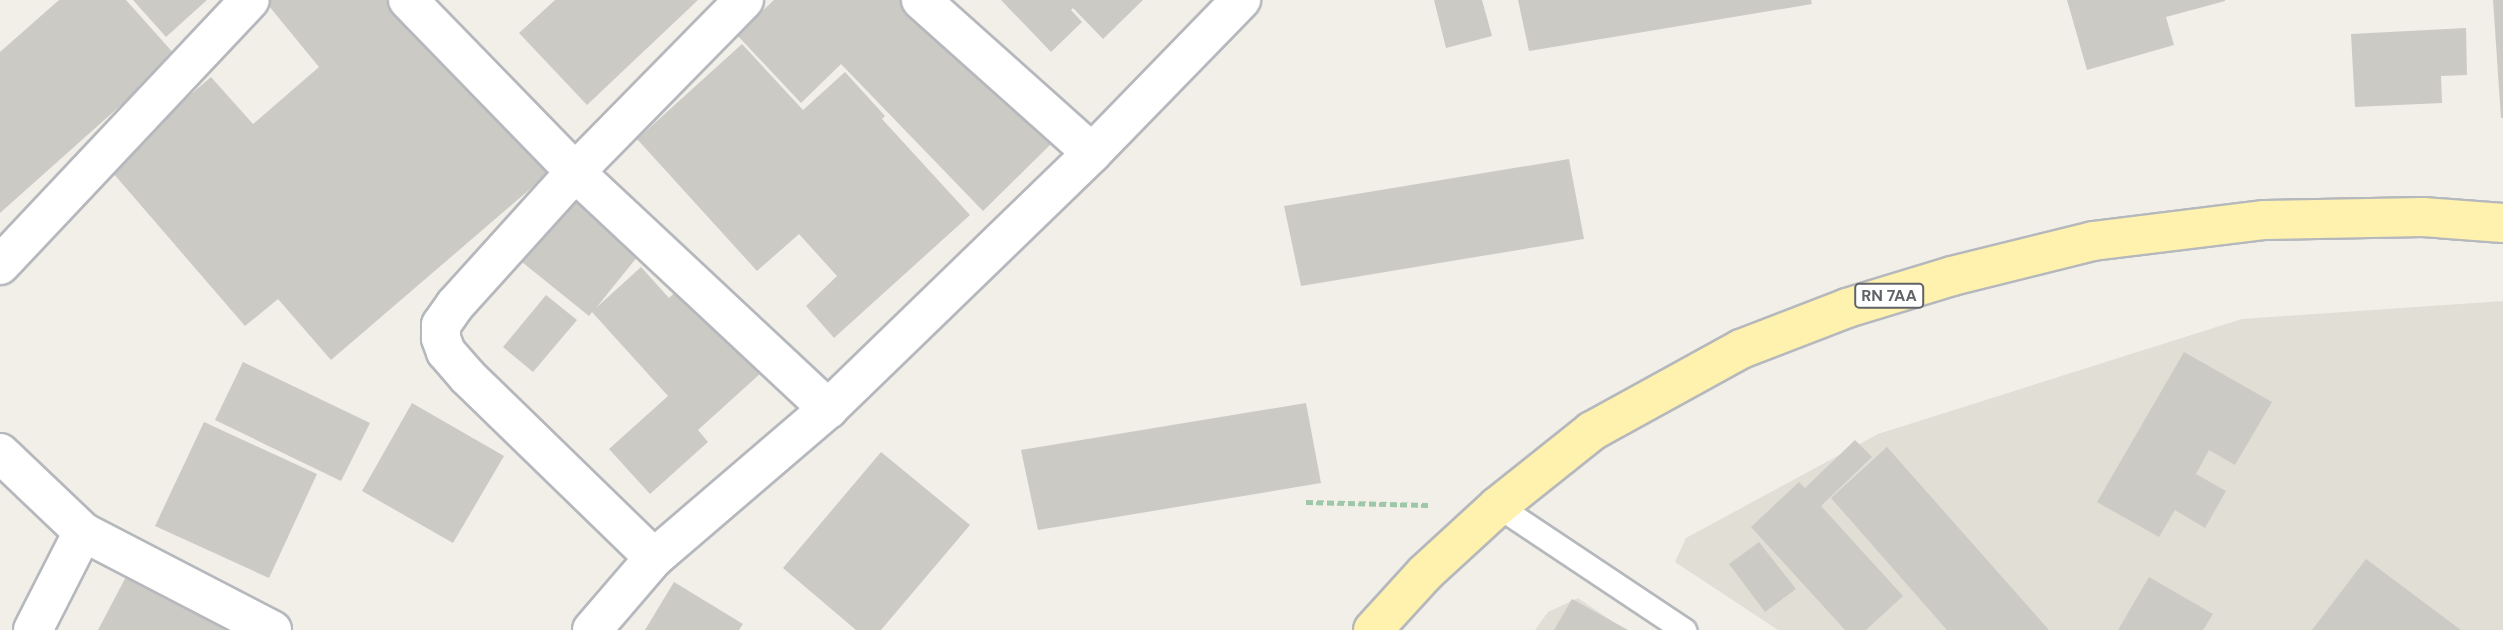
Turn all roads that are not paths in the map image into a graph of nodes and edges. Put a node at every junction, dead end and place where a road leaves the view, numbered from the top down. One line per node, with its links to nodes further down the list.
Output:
1 (250, 0): 9 (street)
2 (408, 0): 7 (street)
3 (744, 0): 7 (street)
4 (922, 0): 6 (street)
5 (1241, 0): 6 (street)
6 (1092, 153): 10 (street)
7 (575, 172): 10 (street); 14 (street)
8 (2503, 223): 12 (main road, RN 7AA)
9 (0, 265)
10 (828, 409): 14 (street)
11 (0, 453): 13 (street)
12 (1499, 506): 18 (main road, RN 7AA); 19 (lane)
13 (83, 532): 15 (street); 16 (street)
14 (654, 558): 17 (street)
15 (33, 630)
16 (272, 630)
17 (592, 630)
18 (1373, 630)
19 (1684, 630)

